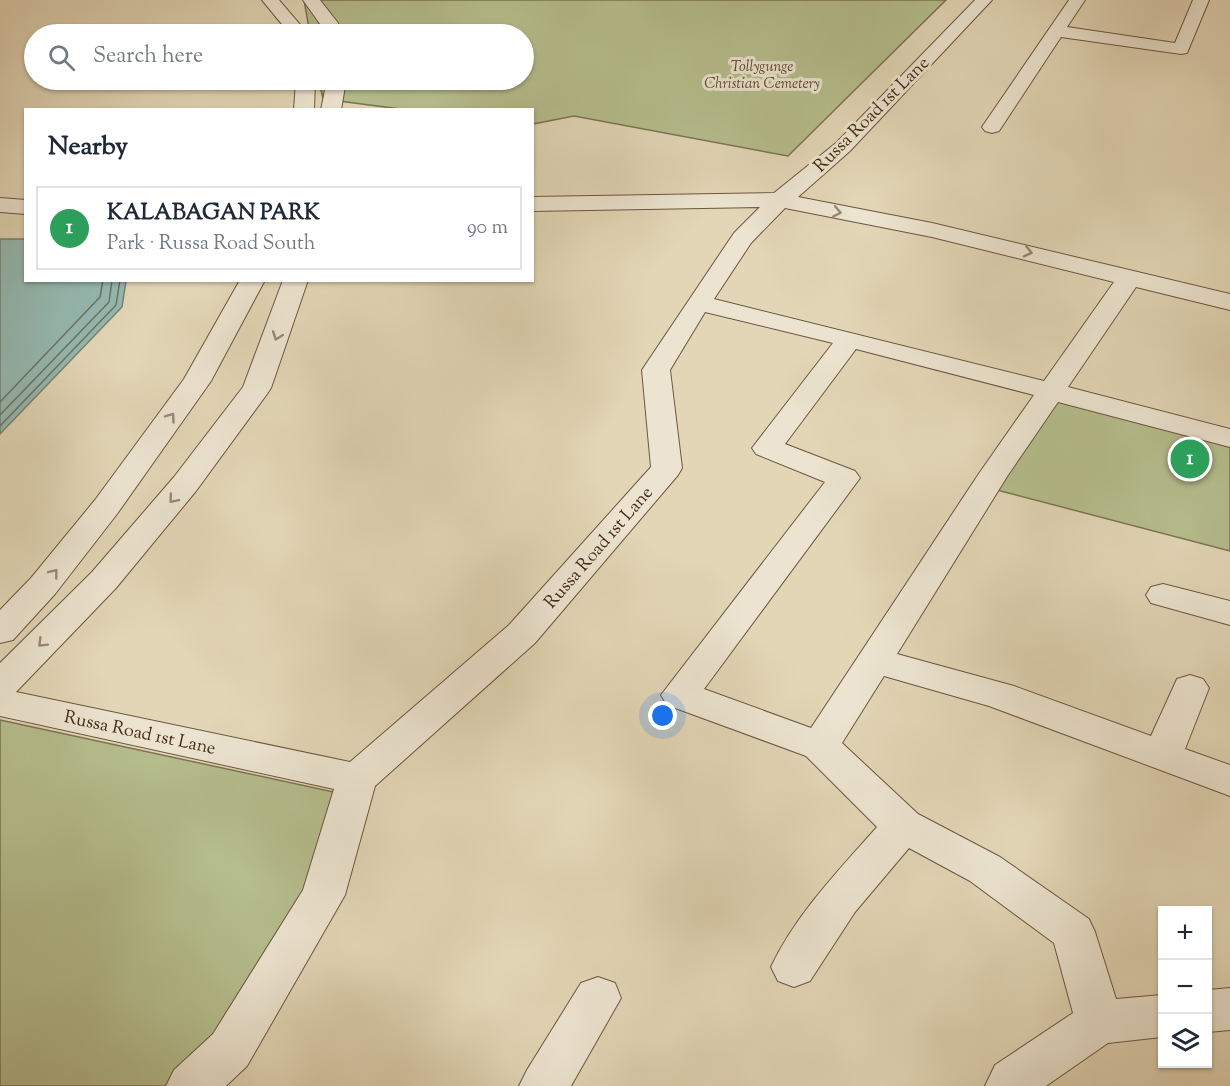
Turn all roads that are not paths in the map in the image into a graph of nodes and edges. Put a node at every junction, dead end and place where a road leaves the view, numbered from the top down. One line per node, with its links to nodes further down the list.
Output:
1 (270, 0): 6 (street)
2 (311, 0): 7 (street)
3 (984, 0): 14 (street, Russa Road 1st Lane)
4 (1077, 0): 8 (street)
5 (1201, 0): 8 (street)
6 (290, 24)
7 (330, 24)
8 (1054, 31): 13 (street)
9 (305, 90): 11 (street)
10 (334, 90): 12 (street)
11 (304, 108)
12 (331, 108)
13 (992, 127)
14 (780, 200): 15 (street); 18 (street, one-way to 18); 22 (street, Russa Road 1st Lane)
15 (534, 204)
16 (0, 206): 17 (street)
17 (24, 207)
18 (1130, 277): 21 (street); 24 (street)
19 (252, 282): 28 (street, one-way to 19)
20 (295, 282): 30 (street, one-way to 30)
21 (1230, 302)
22 (698, 303): 23 (street); 35 (street, Russa Road 1st Lane)
23 (850, 339): 24 (street); 33 (street)
24 (1049, 391): 25 (street); 29 (street)
25 (1230, 438)
26 (1163, 595): 27 (street)
27 (1230, 613)
28 (0, 631)
29 (873, 660): 33 (street); 34 (street)
30 (0, 685)
31 (1190, 688): 34 (street)
32 (0, 702): 35 (street, Russa Road 1st Lane)
33 (820, 746): 37 (street)
34 (1163, 756): 36 (street)
35 (357, 779): 44 (street)
36 (1230, 781)
37 (903, 826): 38 (street); 43 (street)
38 (794, 967)
39 (598, 998): 45 (street)
40 (1230, 1009): 41 (street)
41 (1212, 1011)
42 (1158, 1016): 43 (street)
43 (1099, 1022): 46 (street)
44 (191, 1086)
45 (544, 1086)
46 (1010, 1086)

